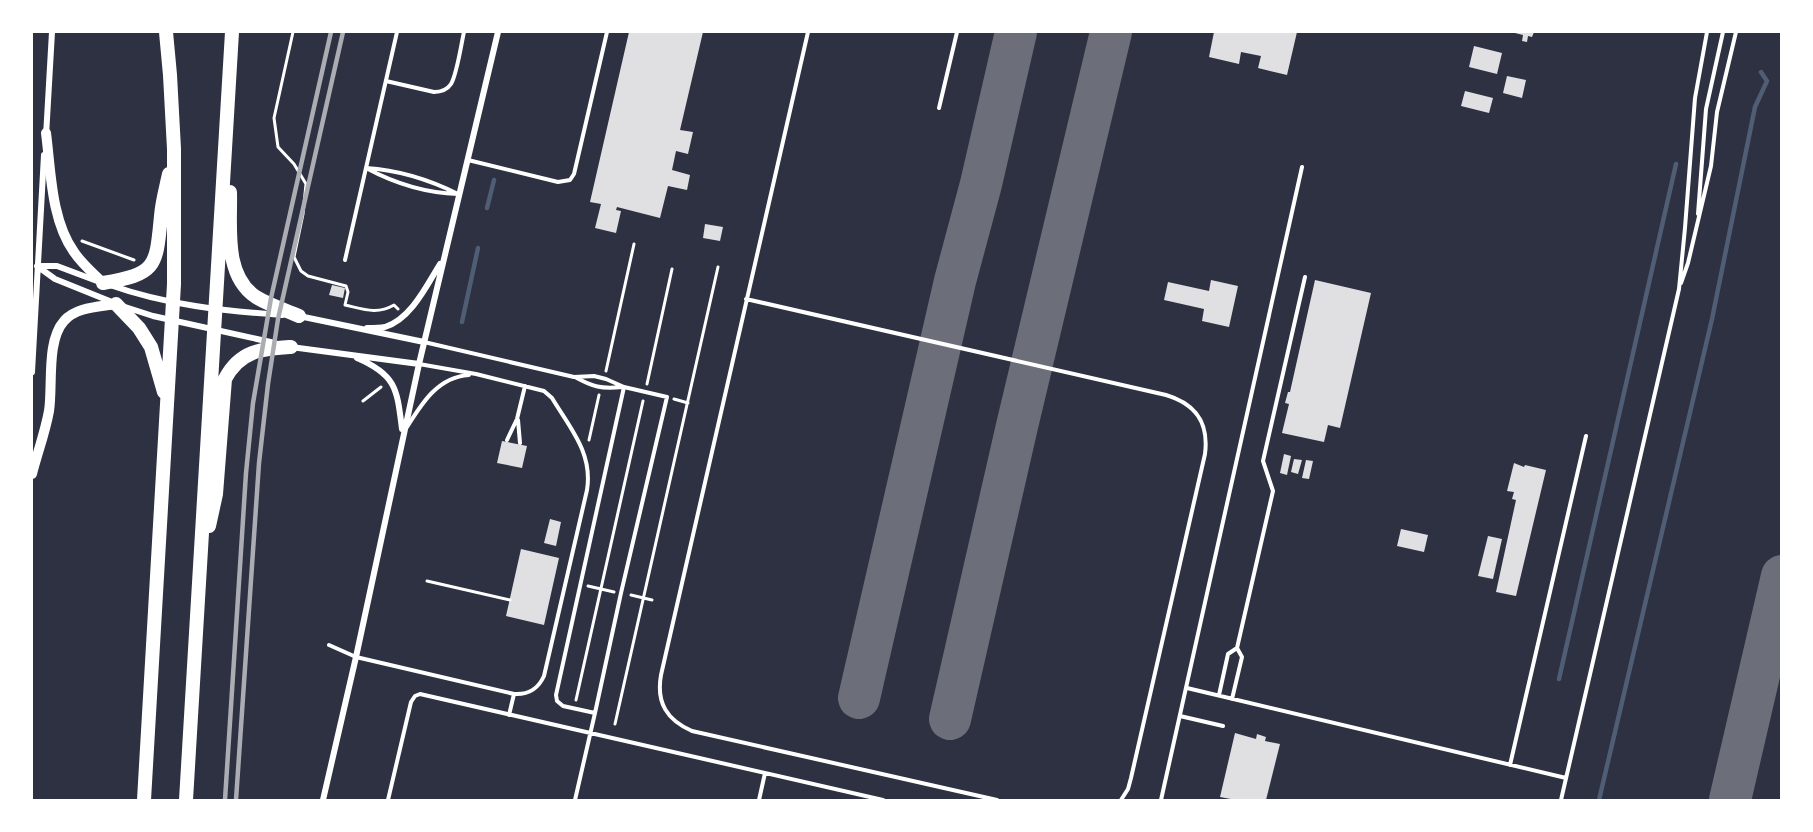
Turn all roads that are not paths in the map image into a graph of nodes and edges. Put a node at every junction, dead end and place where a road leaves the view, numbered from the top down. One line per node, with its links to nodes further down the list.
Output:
1 (52, 32): 16 (street)
2 (166, 32): 17 (main road)
3 (232, 32): 14 (main road)
4 (398, 32): 13 (lane)
5 (464, 32): 13 (lane)
6 (498, 32): 18 (street)
7 (607, 32): 18 (lane)
8 (808, 32): 29 (lane)
9 (957, 32): 15 (lane)
10 (1707, 32): 28 (lane)
11 (1723, 32): 22 (lane)
12 (1736, 32): 22 (lane)
13 (386, 81): 20 (lane)
14 (228, 95): 32 (main road); 33 (main road)
15 (939, 108)
16 (46, 134): 25 (street); 27 (street)
17 (174, 149): 27 (main road); 30 (main road)
18 (467, 160): 21 (street)
19 (1302, 167): 57 (lane)
20 (366, 168): 21 (lane); 21 (lane); 24 (lane)
21 (458, 194): 23 (street)
22 (1697, 226): 28 (lane)
23 (443, 258): 36 (street); 37 (street)
24 (345, 260)
25 (34, 265): 27 (street); 31 (street); 41 (street)
26 (1305, 278): 55 (lane)
27 (103, 283): 30 (street)
28 (1678, 289): 68 (lane)
29 (746, 299): 76 (lane); 77 (lane)
30 (173, 302): 32 (street); 34 (main road)
31 (116, 303): 34 (street); 46 (main road); 52 (street)
32 (215, 310): 33 (street); 35 (main road)
33 (299, 316): 36 (street)
34 (172, 320): 35 (street); 46 (main road)
35 (214, 329): 38 (street); 53 (main road)
36 (357, 329): 37 (street)
37 (424, 342): 40 (street); 43 (lane)
38 (291, 347): 39 (street); 53 (main road)
39 (348, 354): 40 (street); 48 (street)
40 (419, 364): 42 (lane); 48 (street)
41 (32, 372)
42 (476, 374): 44 (lane); 48 (lane)
43 (574, 376): 45 (lane); 45 (lane)
44 (525, 386): 47 (lane); 58 (lane)
45 (624, 387): 61 (lane); 61 (lane)
46 (168, 405): 69 (main road)
47 (518, 419): 50 (lane); 51 (lane)
48 (403, 434): 56 (street)
49 (1586, 436): 66 (lane)
50 (507, 440)
51 (520, 443)
52 (32, 474)
53 (201, 566): 70 (main road)
54 (329, 645): 56 (lane)
55 (1237, 648): 59 (lane); 60 (lane)
56 (356, 657): 58 (lane); 71 (street)
57 (1187, 688): 59 (lane); 63 (lane)
58 (514, 694): 62 (lane)
59 (1218, 696): 60 (lane)
60 (1232, 699): 66 (lane)
61 (595, 713): 65 (lane)
62 (509, 715): 65 (lane); 72 (lane)
63 (1180, 716): 64 (lane); 78 (lane)
64 (1223, 726)
65 (591, 733): 67 (lane); 73 (lane)
66 (1510, 765): 68 (lane)
67 (765, 773): 74 (lane); 75 (lane)
68 (1566, 778): 79 (lane)
69 (144, 801)
70 (186, 801)
71 (323, 801)
72 (388, 801)
73 (575, 801)
74 (759, 801)
75 (883, 801)
76 (997, 801)
77 (1120, 801)
78 (1161, 801)
79 (1561, 801)

